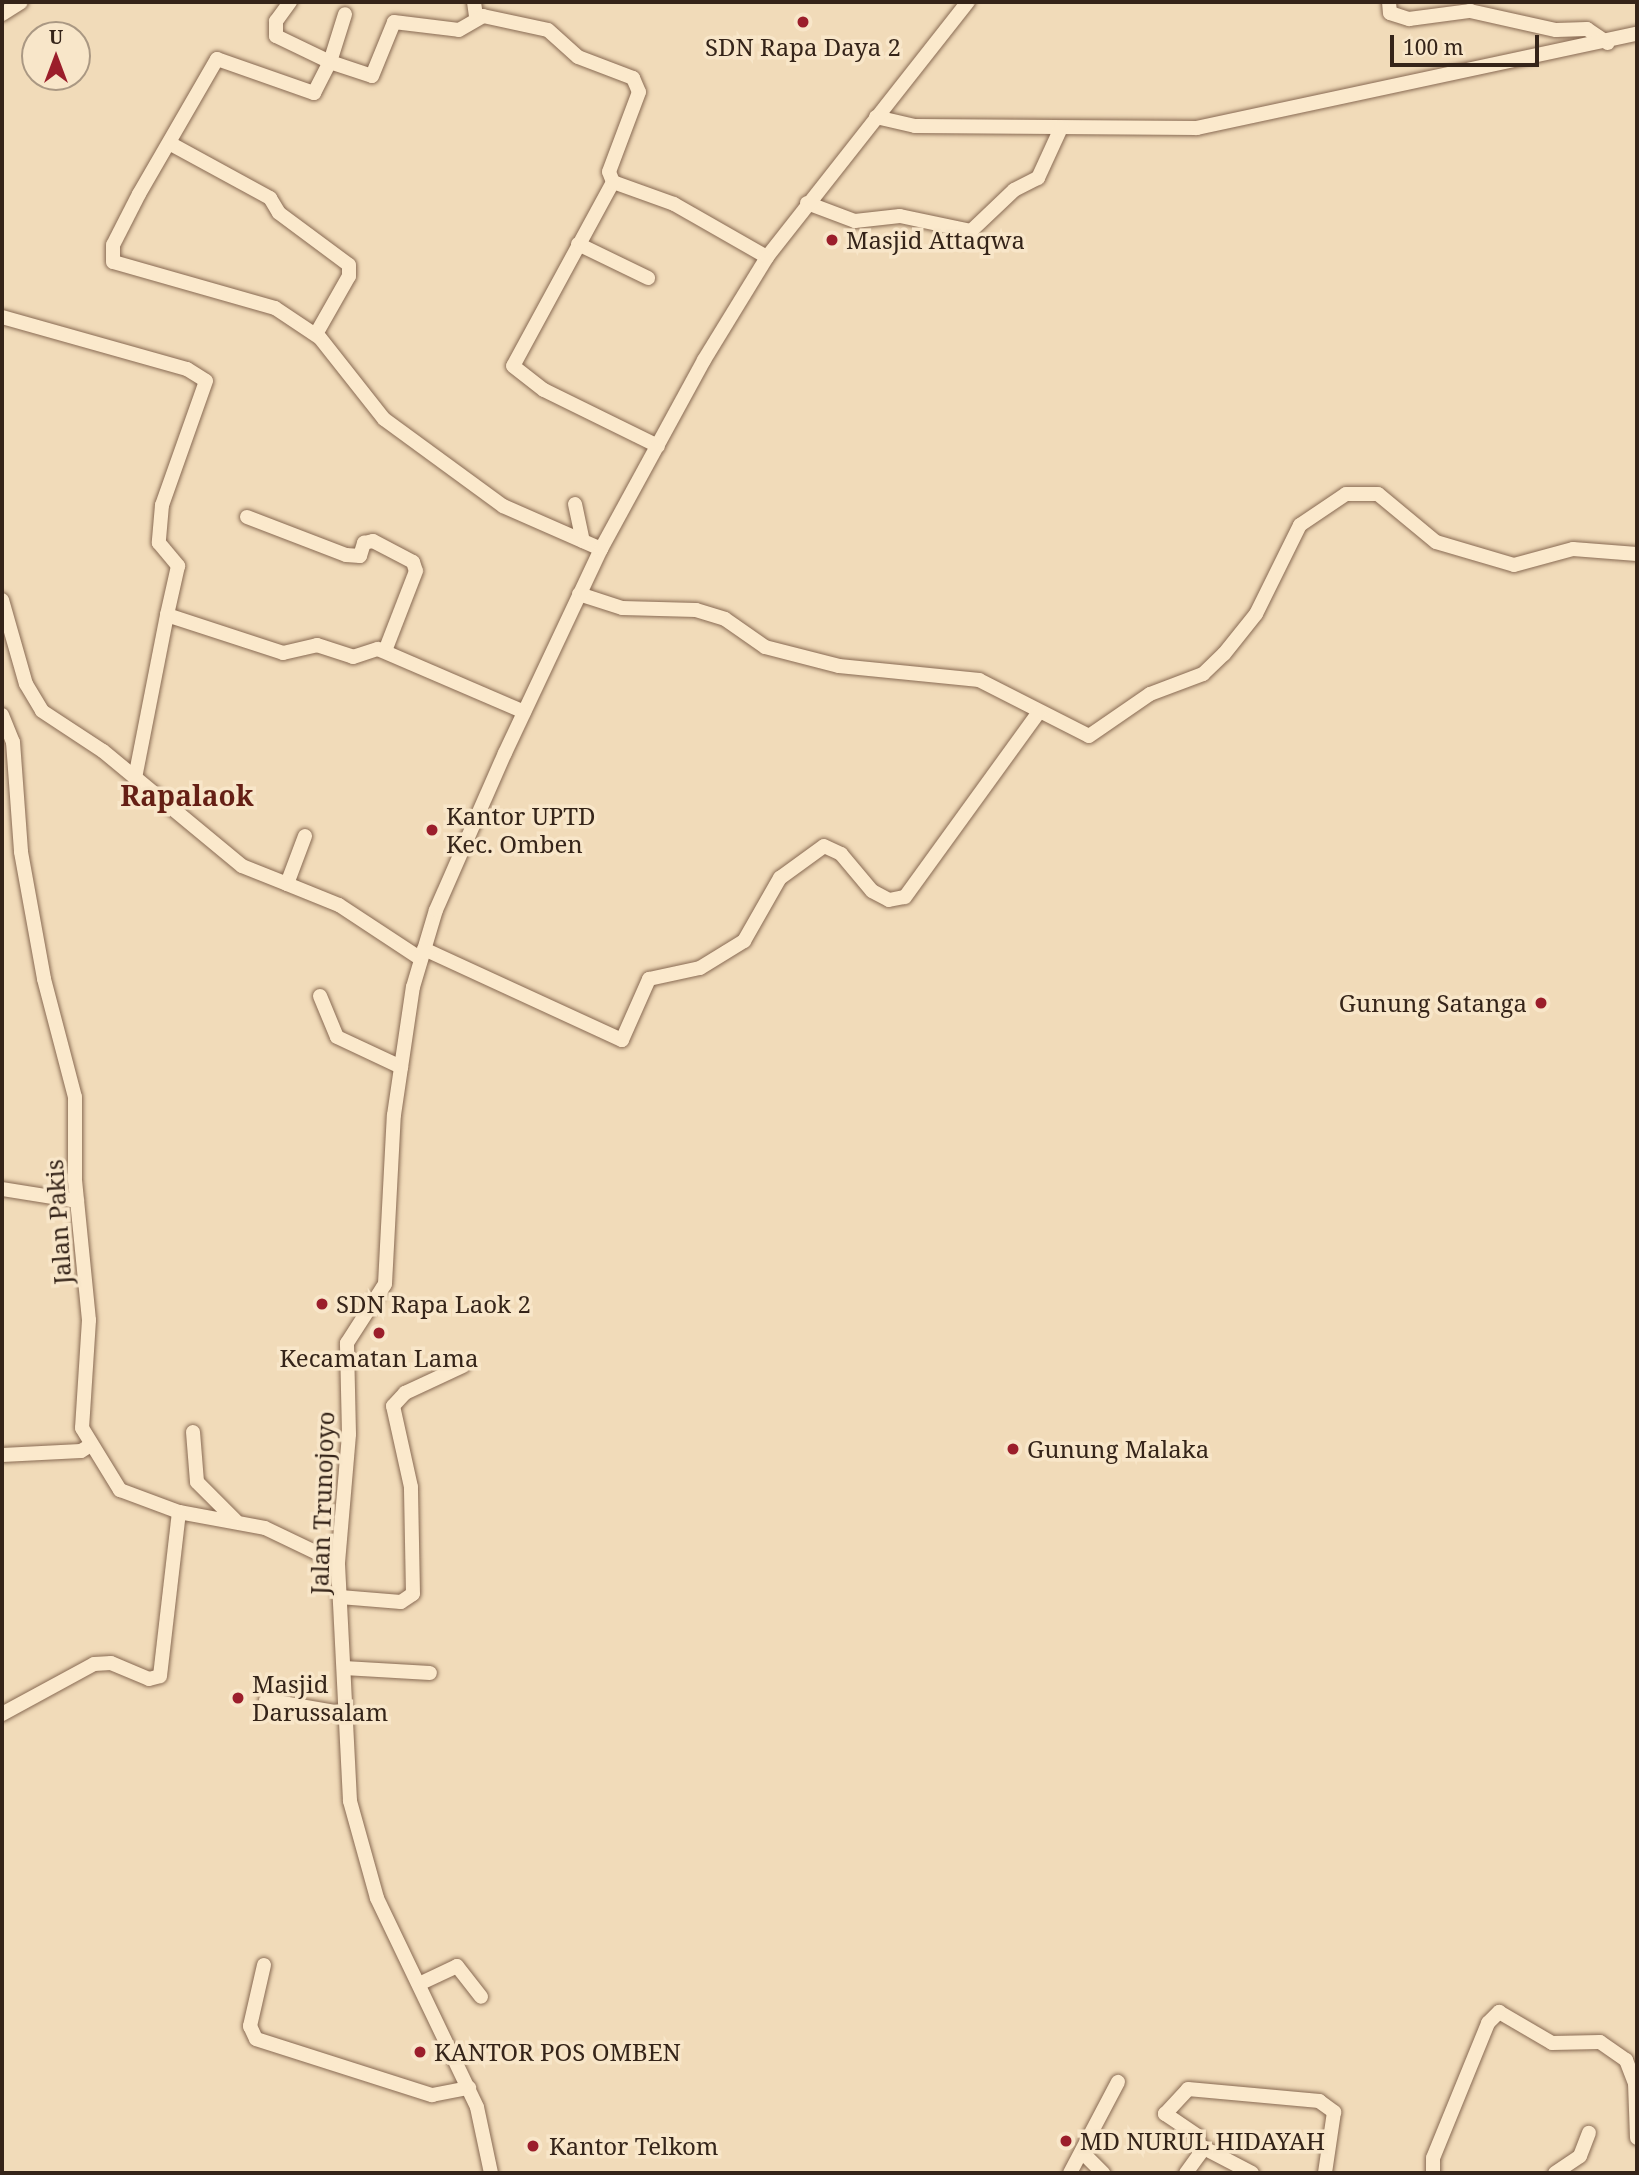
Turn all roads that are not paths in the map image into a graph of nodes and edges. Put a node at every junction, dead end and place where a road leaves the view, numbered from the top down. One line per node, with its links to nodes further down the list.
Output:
1 (21, 2): 6 (street)
2 (290, 2): 10 (street)
3 (968, 2): 11 (street, Jalan Trunojoyo)
4 (1389, 2): 9 (street)
5 (475, 9): 10 (street); 14 (street)
6 (2, 14)
7 (345, 14): 10 (street)
8 (1637, 34): 9 (street)
9 (1608, 43): 12 (street)
10 (330, 62): 13 (street)
11 (876, 117): 12 (street); 15 (street, Jalan Trunojoyo)
12 (1061, 128): 15 (street)
13 (171, 144): 20 (street); 20 (street)
14 (613, 182): 16 (street); 17 (street)
15 (807, 203): 17 (street, Jalan Trunojoyo)
16 (578, 244): 18 (street); 21 (street)
17 (767, 257): 21 (street, Jalan Trunojoyo)
18 (648, 278)
19 (2, 317): 29 (street)
20 (316, 334): 24 (street)
21 (658, 446): 25 (street, Jalan Trunojoyo)
22 (575, 504): 24 (street)
23 (247, 517): 30 (street)
24 (583, 541): 25 (street)
25 (601, 549): 27 (street, Jalan Trunojoyo)
26 (1637, 554): 32 (street)
27 (579, 594): 31 (street, Jalan Trunojoyo); 32 (street)
28 (2, 600): 34 (street)
29 (167, 615): 30 (street); 34 (street)
30 (385, 651): 31 (street)
31 (524, 712): 37 (street, Jalan Trunojoyo)
32 (1039, 712): 37 (street)
33 (2, 715): 41 (street, Jalan Pakis)
34 (135, 778): 36 (street)
35 (305, 836): 36 (street)
36 (287, 884): 37 (street)
37 (422, 954): 39 (street, Jalan Trunojoyo)
38 (320, 996): 39 (street)
39 (401, 1067): 48 (street, Jalan Trunojoyo)
40 (2, 1189): 41 (street)
41 (77, 1201): 44 (street, Jalan Pakis)
42 (463, 1366): 49 (street)
43 (193, 1432): 47 (street)
44 (92, 1445): 45 (street); 46 (street, Jalan Pakis)
45 (2, 1455)
46 (179, 1512): 47 (street, Jalan Pakis); 53 (street)
47 (236, 1521): 48 (street, Jalan Pakis)
48 (338, 1563): 49 (street, Jalan Trunojoyo)
49 (340, 1597): 50 (street, Jalan Trunojoyo)
50 (344, 1668): 51 (street); 54 (street, Jalan Trunojoyo)
51 (430, 1673)
52 (266, 1700): 54 (street)
53 (2, 1714)
54 (346, 1714): 56 (street, Jalan Trunojoyo)
55 (264, 1965): 59 (street)
56 (419, 1984): 57 (street); 59 (street, Jalan Trunojoyo)
57 (481, 1997)
58 (1118, 2081): 63 (street)
59 (469, 2088): 64 (street, Jalan Trunojoyo)
60 (1589, 2133): 71 (street)
61 (1637, 2138): 70 (street)
62 (1200, 2149): 67 (street); 68 (street); 69 (street)
63 (1082, 2152): 65 (street); 66 (street)
64 (491, 2173)
65 (1070, 2173)
66 (1103, 2173)
67 (1186, 2173)
68 (1252, 2173)
69 (1325, 2173)
70 (1433, 2173)
71 (1555, 2173)

